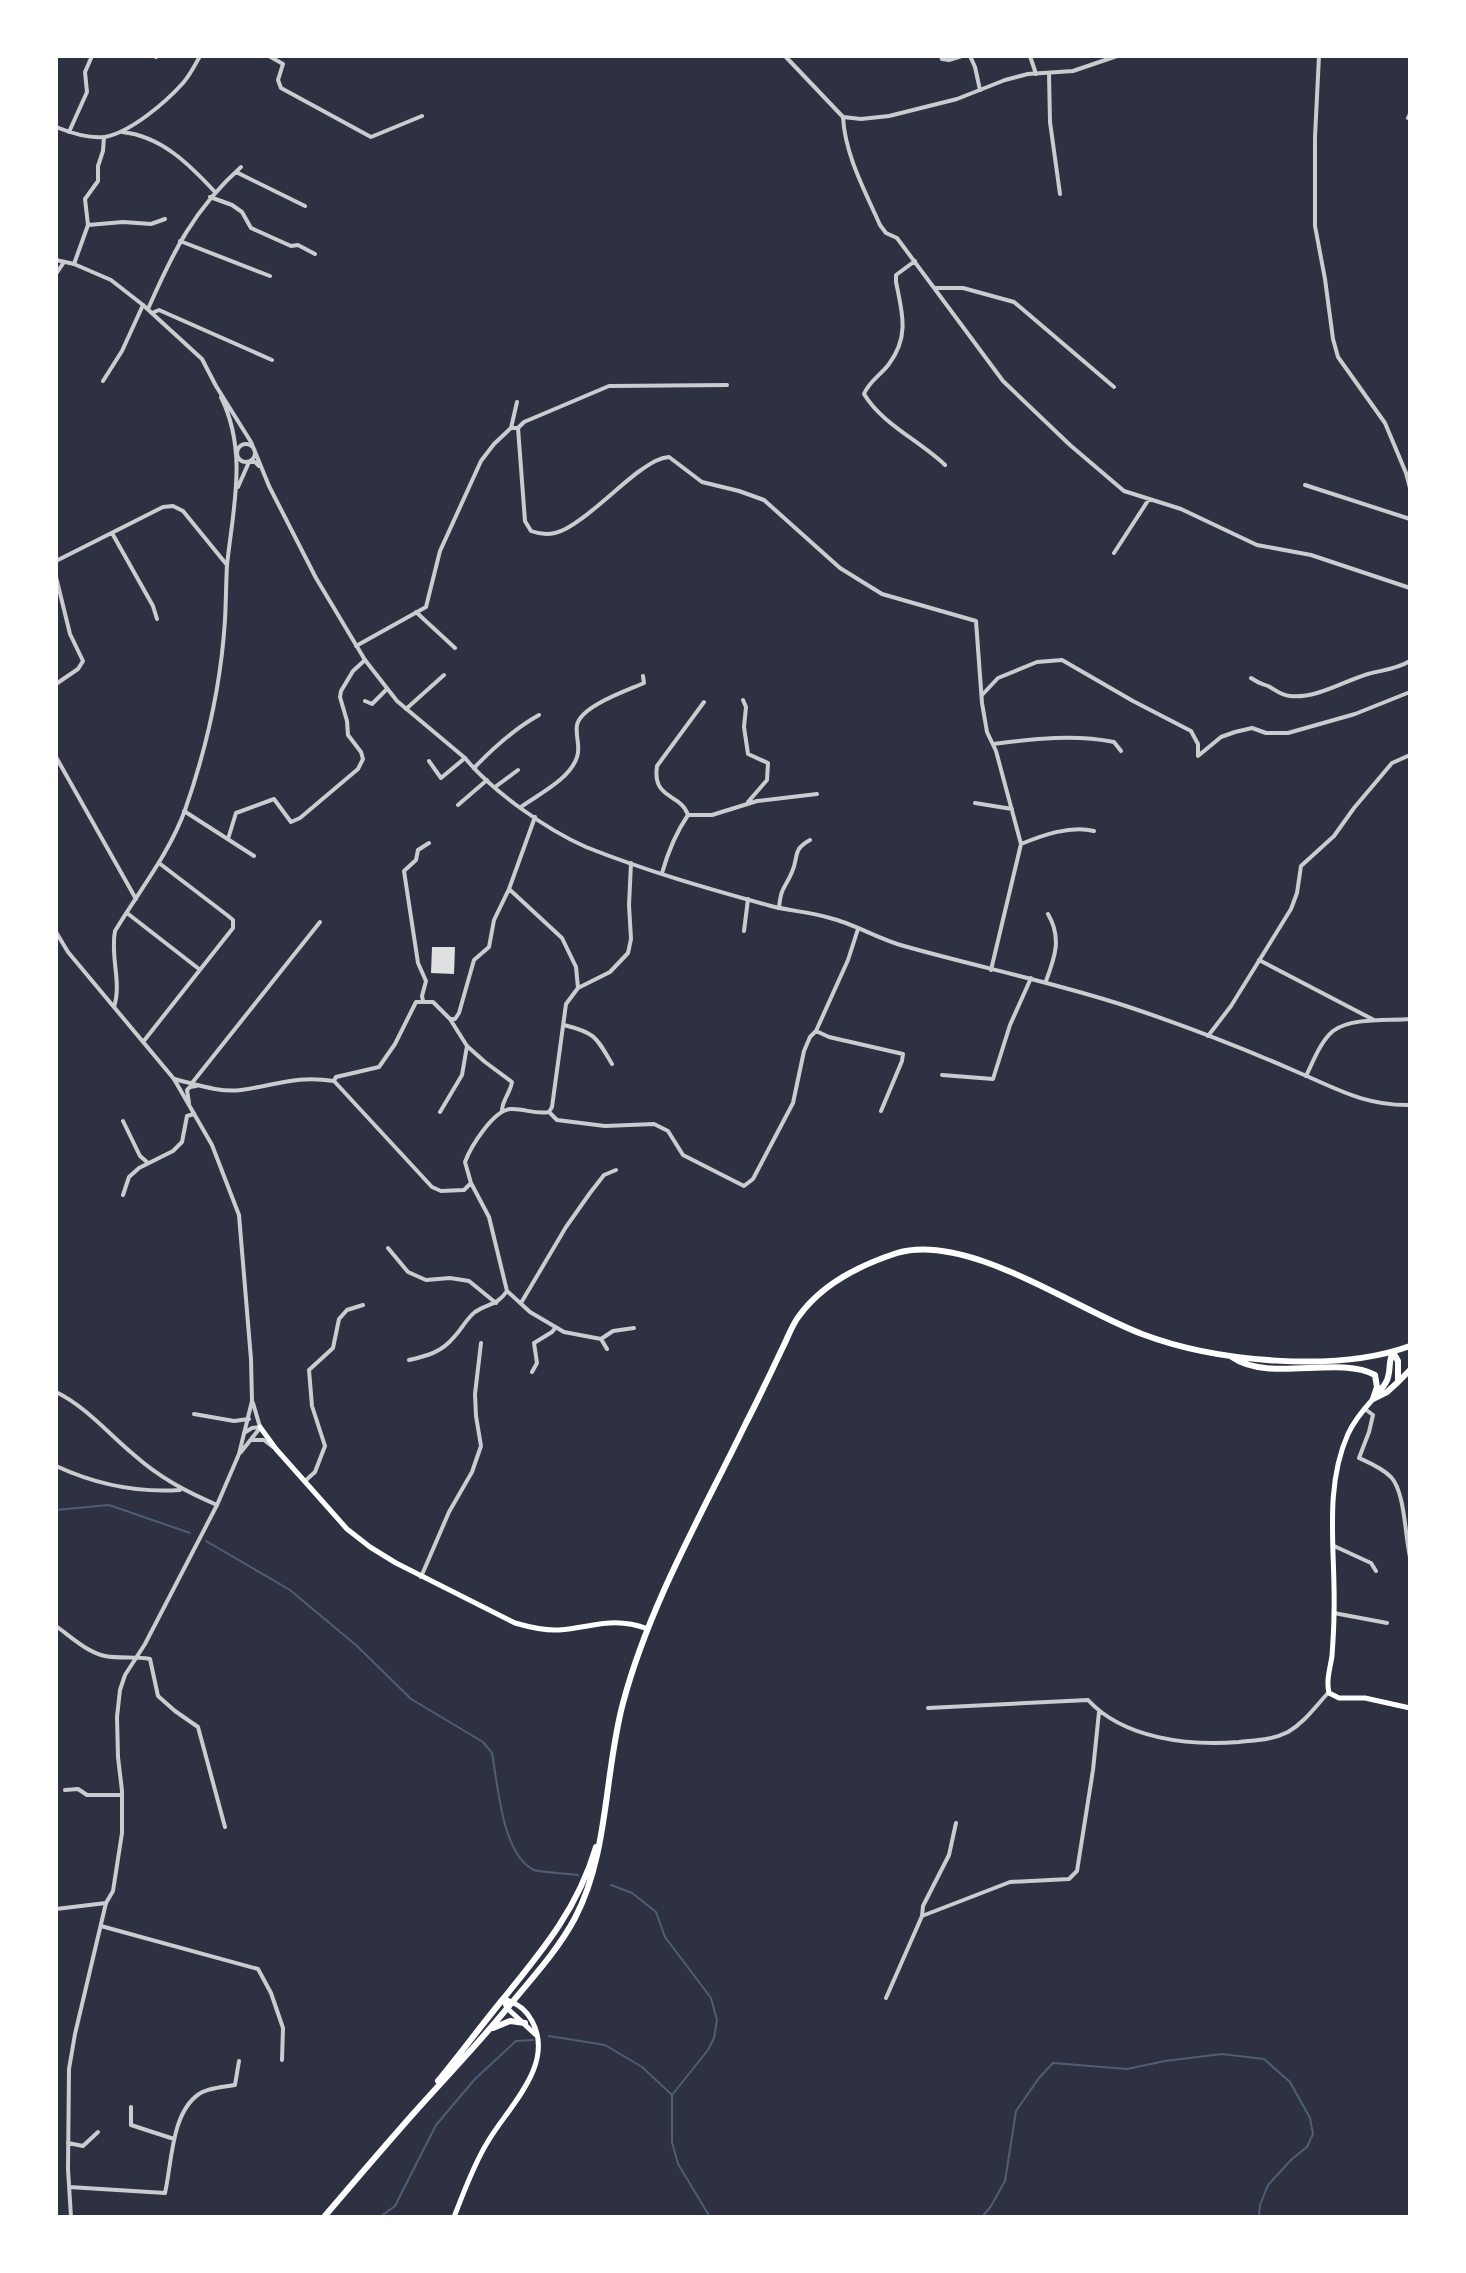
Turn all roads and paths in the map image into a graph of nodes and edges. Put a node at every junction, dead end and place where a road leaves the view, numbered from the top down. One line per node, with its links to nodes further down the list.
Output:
1 (92, 56): 18 (street)
2 (200, 56): 19 (street)
3 (269, 56): 15 (street)
4 (785, 56): 11 (street)
5 (941, 56): 6 (street)
6 (962, 56)
7 (970, 56): 14 (street)
8 (1030, 56): 13 (street)
9 (1117, 56): 12 (street)
10 (1319, 56): 54 (street)
11 (792, 59): 16 (street)
12 (1049, 73): 13 (street); 24 (street)
13 (1036, 74): 14 (street)
14 (980, 90): 16 (street)
15 (422, 116)
16 (843, 117): 32 (street)
17 (56, 127): 18 (street)
18 (69, 132): 20 (street)
19 (120, 132): 20 (street); 23 (street)
20 (104, 137): 28 (street)
21 (241, 167): 22 (street)
22 (236, 172): 23 (street); 26 (street)
23 (215, 192): 25 (street)
24 (1060, 194)
25 (210, 197): 29 (street); 30 (street)
26 (305, 206)
27 (165, 219): 28 (street)
28 (88, 225): 34 (street)
29 (180, 241): 36 (street); 38 (street)
30 (315, 254)
31 (56, 260): 33 (street)
32 (915, 261): 37 (street); 50 (street)
33 (64, 262): 34 (street); 35 (street)
34 (74, 264): 38 (street)
35 (56, 274)
36 (270, 276)
37 (934, 288): 43 (street); 56 (street)
38 (148, 309): 39 (street); 40 (street); 42 (street)
39 (272, 360)
40 (103, 381)
41 (727, 385): 46 (street)
42 (216, 386): 47 (street); 48 (street)
43 (1114, 387)
44 (517, 402): 45 (street)
45 (511, 428): 46 (street); 64 (street)
46 (518, 428): 76 (street)
47 (254, 449): 48 (street); 49 (street); 51 (street)
48 (237, 453): 49 (street); 55 (street)
49 (249, 462): 51 (street); 52 (street)
50 (945, 465)
51 (261, 468): 52 (street); 66 (street)
52 (245, 470): 55 (street)
53 (1305, 485): 57 (street)
54 (1410, 488)
55 (237, 490): 61 (street)
56 (1149, 499): 59 (street); 63 (street)
57 (1410, 519)
58 (112, 533): 60 (street); 61 (street); 65 (street)
59 (1114, 553)
60 (56, 561)
61 (227, 565): 98 (street)
62 (56, 577): 73 (street)
63 (1410, 588)
64 (416, 612): 66 (street); 67 (street)
65 (157, 619)
66 (356, 646): 68 (street)
67 (455, 648)
68 (365, 660): 74 (street); 102 (street)
69 (1410, 661): 72 (street)
70 (444, 675): 80 (street)
71 (643, 676): 96 (street)
72 (1251, 678)
73 (56, 684)
74 (387, 689): 78 (street); 80 (street)
75 (1410, 692): 76 (street)
76 (982, 695): 82 (street)
77 (743, 700): 94 (street)
78 (365, 701)
79 (704, 702): 99 (street)
80 (406, 709): 86 (street)
81 (539, 715): 88 (street)
82 (993, 744): 83 (street); 97 (street)
83 (1121, 751)
84 (1410, 755): 120 (street)
85 (56, 757): 111 (street)
86 (465, 758): 87 (street); 88 (street)
87 (429, 761)
88 (474, 768): 90 (street)
89 (518, 770): 91 (street)
90 (487, 780): 91 (street); 95 (street)
91 (495, 787): 96 (street)
92 (817, 794): 94 (street)
93 (975, 803): 97 (street)
94 (746, 804): 99 (street)
95 (458, 805)
96 (521, 807): 100 (street)
97 (1012, 809): 105 (street)
98 (184, 811): 102 (street); 107 (street)
99 (688, 815): 109 (street)
100 (535, 817): 108 (street); 110 (street)
101 (1094, 831): 105 (street)
102 (228, 839): 106 (street)
103 (810, 840): 113 (street)
104 (429, 843): 126 (street)
105 (1021, 844): 122 (street)
106 (254, 856)
107 (159, 863): 111 (street); 121 (street)
108 (631, 863): 109 (street); 125 (street)
109 (662, 873): 112 (street)
110 (509, 889): 125 (street); 128 (street)
111 (136, 899): 114 (street)
112 (748, 899): 113 (street); 118 (street)
113 (779, 908): 117 (street)
114 (127, 913): 121 (street); 127 (street)
115 (1048, 914): 124 (street)
116 (320, 922): 141 (street)
117 (858, 929): 122 (street); 132 (street)
118 (744, 931)
119 (56, 932): 127 (street)
120 (1259, 960): 130 (street); 133 (street)
121 (199, 969): 134 (street)
122 (991, 970): 123 (street)
123 (1031, 978): 124 (street); 137 (street)
124 (1046, 981): 133 (street)
125 (578, 988): 131 (street)
126 (423, 1001): 128 (street); 140 (street)
127 (114, 1007): 134 (street)
128 (450, 1019): 135 (street)
129 (1410, 1019): 130 (street)
130 (1374, 1020): 138 (street)
131 (564, 1025): 136 (street); 148 (street)
132 (816, 1031): 146 (street); 148 (street)
133 (1208, 1036): 138 (street)
134 (143, 1042): 139 (street)
135 (467, 1046): 145 (street); 147 (street)
136 (612, 1064)
137 (942, 1075)
138 (1306, 1076): 143 (street)
139 (174, 1079): 141 (street); 144 (street)
140 (334, 1081): 142 (street); 153 (street)
141 (192, 1083): 142 (street)
142 (200, 1085): 144 (street)
143 (1410, 1105)
144 (189, 1106): 149 (street)
145 (502, 1111): 148 (street); 153 (street)
146 (881, 1111)
147 (440, 1112)
148 (549, 1112)
149 (194, 1114): 151 (street); 174 (street)
150 (123, 1121): 151 (street)
151 (147, 1162): 154 (street)
152 (616, 1170): 158 (street)
153 (471, 1183): 156 (street)
154 (123, 1195)
155 (388, 1248): 157 (street)
156 (507, 1291): 157 (street); 158 (street)
157 (496, 1303): 168 (street)
158 (521, 1303): 160 (street)
159 (363, 1305): 184 (street)
160 (556, 1327): 162 (street); 170 (street)
161 (634, 1328): 162 (street)
162 (601, 1339): 165 (street)
163 (481, 1343): 190 (street)
164 (1410, 1346): 166 (main road)
165 (607, 1349)
166 (1393, 1352): 167 (main road); 171 (main road); 173 (main road)
167 (1229, 1355): 173 (main road); 194 (main road)
168 (409, 1360)
169 (1410, 1370): 171 (main road)
170 (532, 1372)
171 (1398, 1382): 173 (main road)
172 (56, 1392): 185 (street)
173 (1373, 1399): 175 (main road)
174 (252, 1401): 177 (street); 178 (street)
175 (1365, 1409): 187 (main road); 188 (street)
176 (194, 1414): 177 (street)
177 (249, 1419): 178 (street); 179 (street)
178 (260, 1427): 179 (street); 180 (street); 181 (main road)
179 (244, 1433): 182 (street)
180 (250, 1441): 181 (street); 182 (street)
181 (276, 1449): 184 (main road)
182 (239, 1454): 186 (street)
183 (56, 1466): 185 (street)
184 (305, 1481): 190 (main road)
185 (182, 1490): 186 (street)
186 (217, 1505): 195 (street)
187 (1334, 1546): 189 (street); 191 (main road)
188 (1410, 1557)
189 (1376, 1571)
190 (421, 1577): 194 (main road)
191 (1334, 1613): 192 (street); 196 (main road)
192 (1387, 1623)
193 (56, 1626): 195 (street)
194 (649, 1629): 204 (main road)
195 (138, 1657): 201 (street); 203 (street)
196 (1329, 1693): 198 (main road); 199 (street)
197 (928, 1708): 199 (street)
198 (1410, 1708)
199 (1099, 1712): 207 (street)
200 (65, 1790): 201 (street)
201 (122, 1795): 205 (street)
202 (956, 1823): 207 (street)
203 (225, 1827)
204 (600, 1830): 210 (main road); 211 (main road)
205 (106, 1903): 206 (street); 208 (street)
206 (56, 1909)
207 (922, 1916): 209 (street)
208 (101, 1926): 216 (street); 222 (street)
209 (886, 1998)
210 (503, 1999): 211 (main road); 212 (main road); 219 (main road)
211 (513, 2001): 212 (main road); 215 (main road)
212 (507, 2008): 213 (main road); 214 (main road)
213 (525, 2023): 214 (main road); 215 (main road)
214 (490, 2030): 219 (main road)
215 (537, 2036): 226 (main road)
216 (282, 2060)
217 (239, 2061): 221 (street)
218 (131, 2107): 221 (street)
219 (414, 2113): 225 (main road)
220 (98, 2132): 222 (street)
221 (174, 2139): 223 (street)
222 (68, 2143): 223 (street)
223 (69, 2187): 224 (street)
224 (71, 2217)
225 (324, 2217)
226 (454, 2217)

